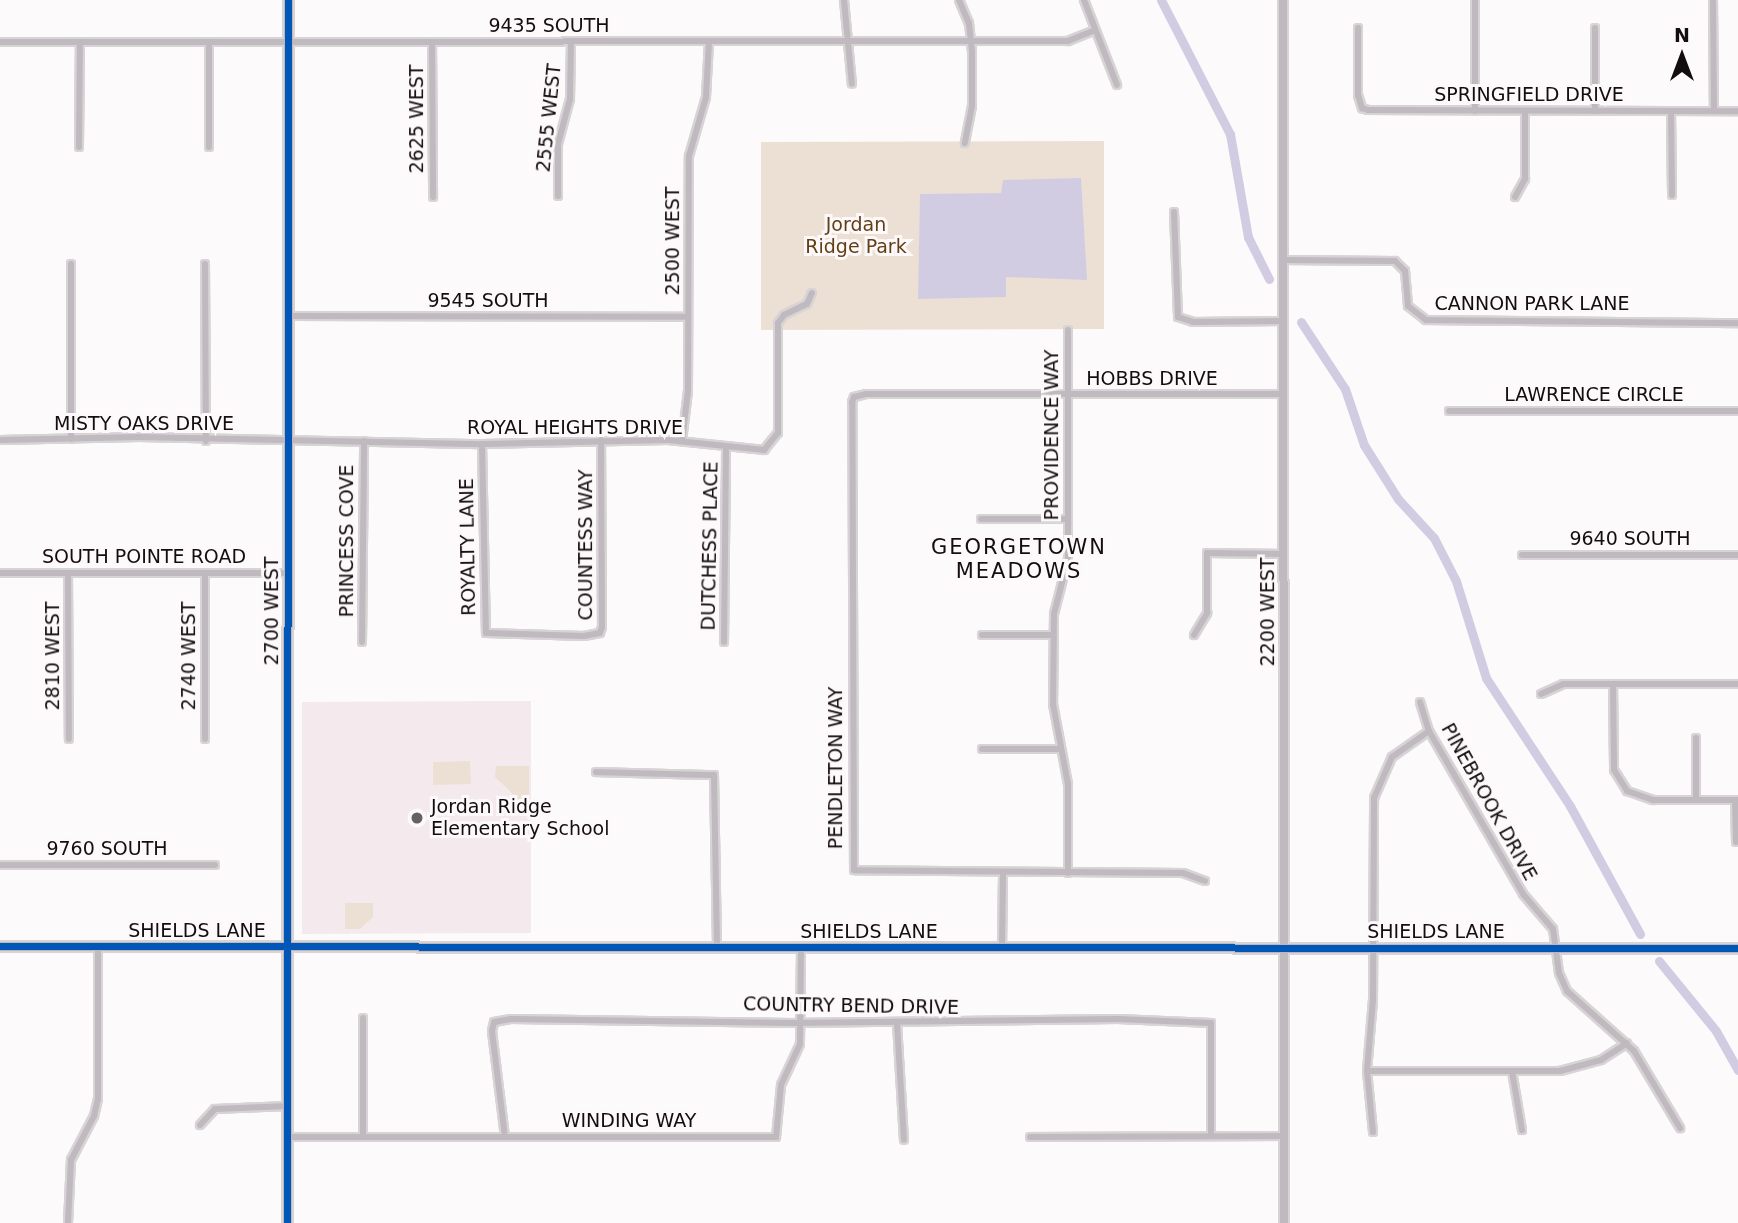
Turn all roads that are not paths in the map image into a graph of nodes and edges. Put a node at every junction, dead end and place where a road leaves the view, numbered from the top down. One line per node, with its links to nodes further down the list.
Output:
1 (288, 0): 16 (main road, 2700 WEST)
2 (844, 0): 12 (street)
3 (959, 0): 13 (street)
4 (1084, 0): 10 (street)
5 (1283, 0): 36 (street, 2200 WEST)
6 (1475, 0): 22 (street)
7 (1713, 0): 26 (street)
8 (1358, 28): 22 (street, SPRINGFIELD DRIVE)
9 (1595, 28): 24 (street)
10 (1095, 30): 13 (street, 9435 SOUTH); 21 (street)
11 (0, 41): 14 (street, 9435 SOUTH)
12 (848, 41): 13 (street, 9435 SOUTH); 19 (street, 9435 SOUTH); 20 (street)
13 (971, 41): 28 (street)
14 (80, 42): 15 (street, 9435 SOUTH); 29 (street)
15 (209, 42): 16 (street, 9435 SOUTH); 30 (street)
16 (288, 42): 17 (street, 9435 SOUTH); 40 (main road, 2700 WEST)
17 (432, 42): 18 (street, 9435 SOUTH); 32 (street, 2625 WEST)
18 (571, 42): 19 (street, 9435 SOUTH); 33 (street, 2555 WEST)
19 (709, 42): 41 (street, 2500 WEST)
20 (852, 84)
21 (1116, 85)
22 (1475, 111): 23 (street, SPRINGFIELD DRIVE)
23 (1525, 111): 24 (street, SPRINGFIELD DRIVE); 34 (street)
24 (1595, 111): 25 (street, SPRINGFIELD DRIVE)
25 (1671, 111): 26 (street, SPRINGFIELD DRIVE); 31 (street)
26 (1714, 111): 27 (street, SPRINGFIELD DRIVE)
27 (1738, 111)
28 (965, 143)
29 (79, 146)
30 (209, 146)
31 (1672, 195)
32 (433, 197)
33 (558, 197)
34 (1515, 197)
35 (1174, 212): 42 (street)
36 (1283, 260): 42 (street, 2200 WEST); 43 (street, CANNON PARK LANE)
37 (71, 264): 50 (street)
38 (205, 264): 54 (street)
39 (812, 293): 58 (street, ROYAL HEIGHTS DRIVE)
40 (288, 316): 41 (street, 9545 SOUTH); 52 (main road, 2700 WEST)
41 (688, 317): 56 (street, 2500 WEST)
42 (1283, 321): 46 (street, 2200 WEST)
43 (1738, 323)
44 (1068, 330): 45 (street, PROVIDENCE WAY)
45 (1068, 394): 46 (street, HOBBS DRIVE); 47 (street, HOBBS DRIVE); 60 (street, PROVIDENCE WAY)
46 (1283, 394): 61 (street, 2200 WEST)
47 (854, 397): 90 (street, PENDLETON WAY)
48 (1450, 411): 49 (street, LAWRENCE CIRCLE)
49 (1738, 411)
50 (71, 439): 51 (street, MISTY OAKS DRIVE); 54 (street, MISTY OAKS DRIVE)
51 (0, 440)
52 (288, 440): 54 (street, MISTY OAKS DRIVE); 55 (street, ROYAL HEIGHTS DRIVE); 67 (main road, 2700 WEST)
53 (601, 440): 56 (street, ROYAL HEIGHTS DRIVE); 57 (street, ROYAL HEIGHTS DRIVE); 71 (street, COUNTESS WAY)
54 (206, 441)
55 (364, 441): 57 (street, ROYAL HEIGHTS DRIVE); 72 (street, PRINCESS COVE)
56 (682, 441): 58 (street, ROYAL HEIGHTS DRIVE)
57 (482, 444): 71 (street, ROYALTY LANE)
58 (726, 450): 73 (street, DUTCHESS PLACE)
59 (981, 519): 60 (street)
60 (1068, 519): 69 (street, PROVIDENCE WAY)
61 (1284, 554): 70 (street); 99 (street, 2200 WEST)
62 (1522, 555): 63 (street, 9640 SOUTH)
63 (1738, 555)
64 (0, 573): 65 (street, SOUTH POINTE ROAD)
65 (68, 573): 66 (street, SOUTH POINTE ROAD); 80 (street, 2810 WEST)
66 (205, 573): 67 (street, SOUTH POINTE ROAD); 81 (street, 2740 WEST)
67 (288, 573): 95 (main road, 2700 WEST)
68 (982, 635): 69 (street)
69 (1053, 635): 82 (street, PROVIDENCE WAY)
70 (1194, 635)
71 (542, 636)
72 (362, 642)
73 (724, 642)
74 (1613, 684): 75 (street); 76 (street); 85 (street)
75 (1738, 684)
76 (1541, 694)
77 (1420, 702): 78 (street, PINEBROOK DRIVE)
78 (1429, 731): 100 (street); 101 (street, PINEBROOK DRIVE)
79 (1696, 738): 85 (street)
80 (69, 739)
81 (205, 739)
82 (1061, 748): 83 (street); 91 (street, PROVIDENCE WAY)
83 (982, 750)
84 (596, 772): 96 (street)
85 (1696, 800): 86 (street)
86 (1737, 800): 87 (street)
87 (1735, 842)
88 (0, 865): 89 (street, 9760 SOUTH)
89 (215, 865)
90 (1003, 873): 91 (street, PENDLETON WAY); 98 (street)
91 (1068, 873): 92 (street, PENDLETON WAY)
92 (1205, 881)
93 (0, 946): 94 (main road, SHIELDS LANE)
94 (98, 946): 95 (main road, SHIELDS LANE); 121 (street)
95 (288, 947): 96 (main road, SHIELDS LANE); 109 (main road, 2700 WEST)
96 (717, 948): 97 (main road, SHIELDS LANE)
97 (802, 948): 98 (main road, SHIELDS LANE); 104 (street, WINDING WAY)
98 (1003, 948): 99 (main road, SHIELDS LANE)
99 (1285, 948): 100 (main road, SHIELDS LANE); 116 (street, 2200 WEST)
100 (1374, 948): 101 (main road, SHIELDS LANE); 107 (street)
101 (1555, 948): 102 (main road, SHIELDS LANE); 106 (street, PINEBROOK DRIVE)
102 (1738, 948)
103 (363, 1018): 118 (street)
104 (801, 1023): 105 (street, COUNTRY BEND DRIVE); 119 (street, WINDING WAY); 119 (street, COUNTRY BEND DRIVE)
105 (897, 1023): 115 (street, COUNTRY BEND DRIVE); 120 (street)
106 (1627, 1043): 108 (street); 111 (street, PINEBROOK DRIVE)
107 (1367, 1071): 108 (street); 113 (street)
108 (1513, 1071): 112 (street)
109 (288, 1107): 110 (street); 117 (main road, 2700 WEST)
110 (200, 1125)
111 (1680, 1128)
112 (1522, 1130)
113 (1373, 1132)
114 (1030, 1136): 115 (street)
115 (1211, 1136): 116 (street)
116 (1284, 1136): 123 (street, 2200 WEST)
117 (288, 1137): 118 (street, WINDING WAY); 122 (main road, 2700 WEST)
118 (363, 1137): 119 (street, WINDING WAY)
119 (505, 1137)
120 (904, 1140)
121 (68, 1223)
122 (287, 1223)
123 (1284, 1223)

